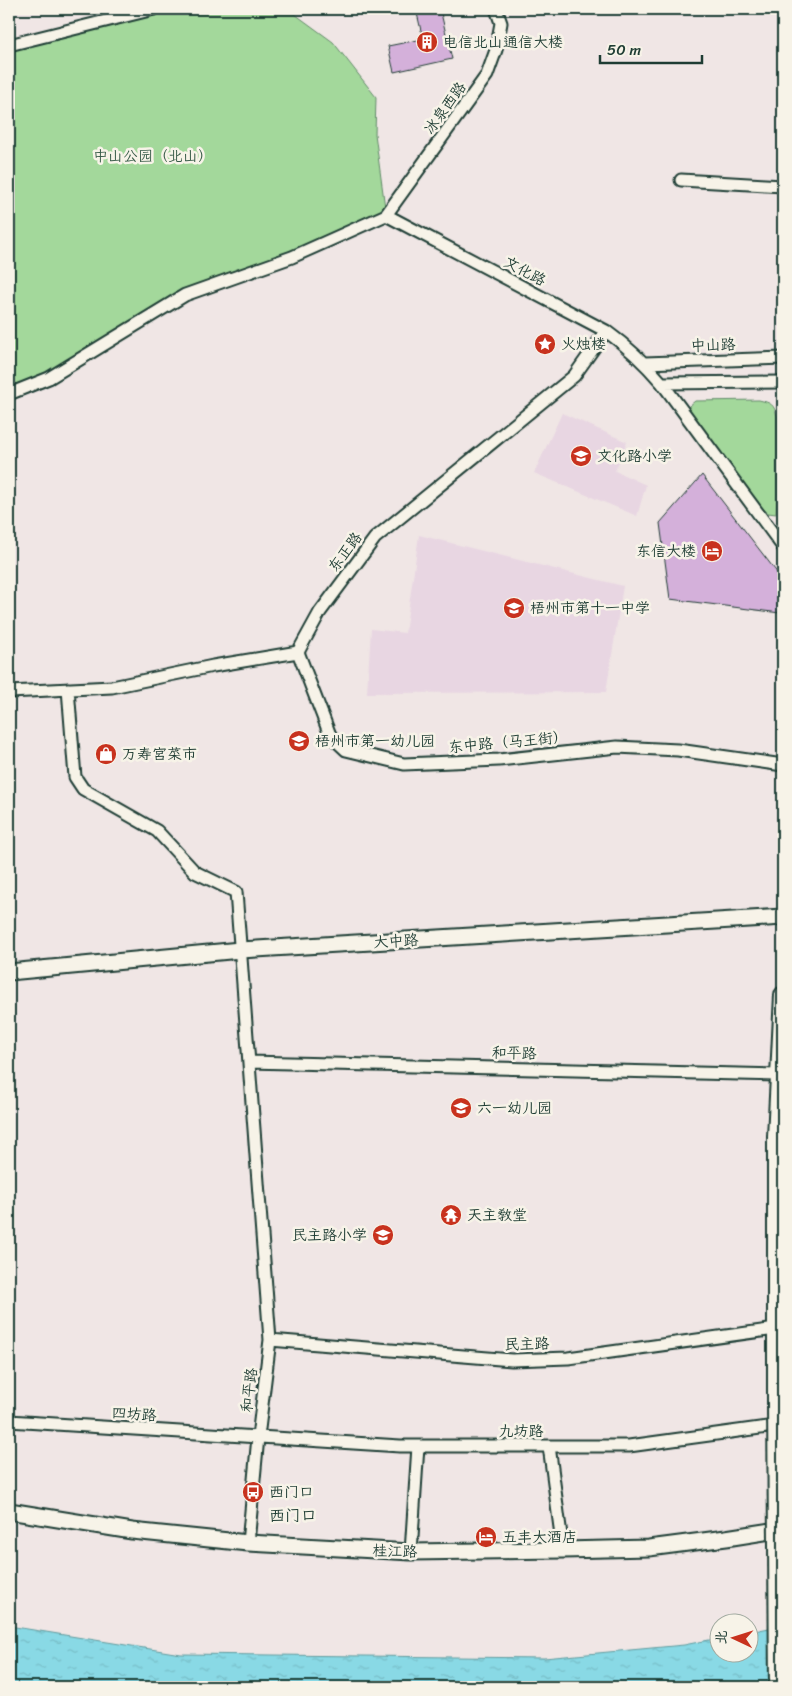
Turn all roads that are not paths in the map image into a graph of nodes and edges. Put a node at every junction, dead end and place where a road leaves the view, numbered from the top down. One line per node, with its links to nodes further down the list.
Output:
1 (154, 9): 3 (street)
2 (496, 9): 6 (street, 冰泉西路)
3 (9, 45)
4 (681, 180): 5 (street)
5 (783, 186)
6 (386, 214): 7 (street, 文化路); 12 (street)
7 (606, 331): 9 (street, 文化路); 14 (street, 东正路)
8 (783, 358): 9 (street, 中山路)
9 (645, 363): 11 (street, 文化路)
10 (783, 382): 11 (street)
11 (662, 383): 13 (street)
12 (9, 394)
13 (783, 547)
14 (298, 652): 15 (street); 17 (street, 东中路（马王街）)
15 (68, 689): 16 (street); 19 (street, 和平路)
16 (9, 692)
17 (783, 764)
18 (783, 917): 19 (street, 大中路)
19 (240, 950): 20 (street, 大中路); 22 (street, 和平路)
20 (9, 972)
21 (783, 995): 23 (main road)
22 (248, 1062): 23 (street, 和平路); 25 (street, 和平路)
23 (779, 1075): 24 (main road)
24 (780, 1328): 25 (street, 民主路); 36 (main road, bridge)
25 (270, 1340): 28 (street, 和平路)
26 (9, 1421): 28 (street, 四坊路)
27 (783, 1424): 30 (street, 九坊路)
28 (258, 1437): 29 (street, 九坊路); 33 (street, 和平路)
29 (418, 1446): 30 (street, 九坊路); 35 (street)
30 (549, 1446): 34 (street)
31 (9, 1511): 33 (street, 桂江路)
32 (783, 1529): 34 (street, 桂江路)
33 (248, 1543): 35 (street, 桂江路)
34 (564, 1550): 35 (street, 桂江路)
35 (411, 1552)
36 (778, 1687)

